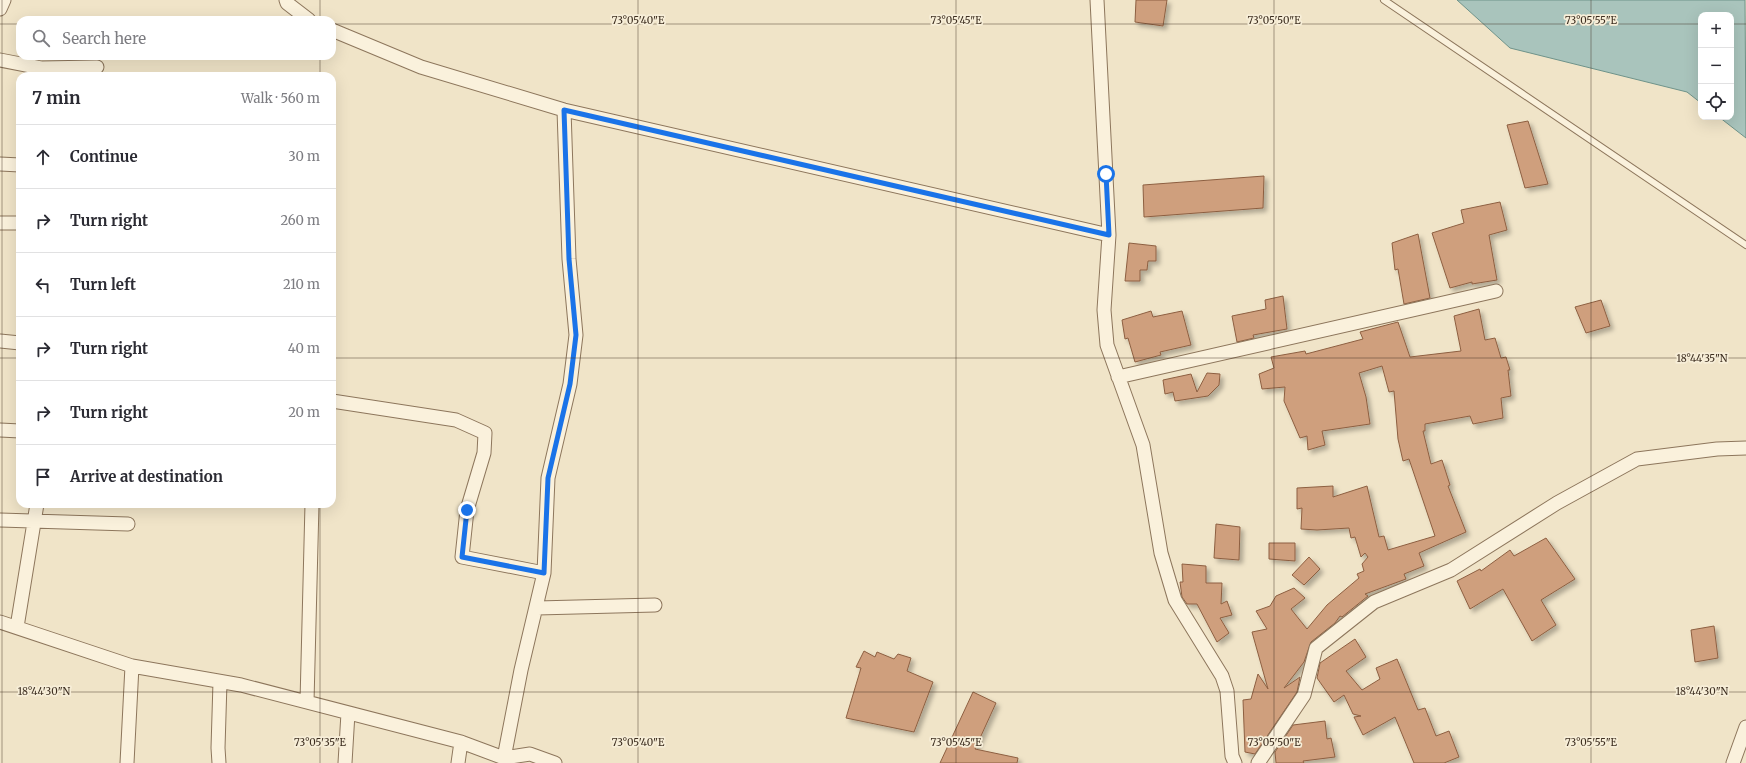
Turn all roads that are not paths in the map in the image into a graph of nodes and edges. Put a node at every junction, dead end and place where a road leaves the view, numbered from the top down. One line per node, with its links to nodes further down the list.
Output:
1 (4, 0): 5 (street)
2 (286, 0): 6 (street)
3 (1097, 0): 15 (street)
4 (1384, 0): 16 (lane)
5 (0, 9)
6 (304, 16)
7 (336, 32): 10 (street)
8 (0, 60): 9 (street)
9 (97, 66)
10 (564, 110): 15 (street); 30 (street)
11 (0, 164): 12 (street)
12 (16, 165)
13 (0, 223): 14 (street)
14 (16, 223)
15 (1109, 235): 20 (street)
16 (1746, 245)
17 (1496, 291): 20 (street)
18 (0, 341): 19 (street)
19 (16, 343)
20 (1118, 377): 47 (street)
21 (336, 402): 30 (street)
22 (0, 430): 23 (street)
23 (16, 431)
24 (1746, 448): 48 (street)
25 (36, 508): 28 (street)
26 (312, 508): 37 (street)
27 (0, 520): 28 (street)
28 (34, 522): 29 (street); 34 (street)
29 (128, 524)
30 (544, 573): 32 (street)
31 (655, 605): 32 (street)
32 (537, 608): 41 (street)
33 (0, 622): 34 (street)
34 (17, 627): 35 (street)
35 (132, 666): 36 (street); 42 (street)
36 (220, 682): 37 (street); 43 (street)
37 (307, 702): 38 (street)
38 (348, 713): 40 (street); 44 (street)
39 (1746, 727): 49 (street)
40 (461, 742): 41 (street); 45 (street)
41 (504, 758): 46 (street)
42 (127, 763)
43 (219, 763)
44 (345, 763)
45 (458, 763)
46 (555, 763)
47 (1235, 763)
48 (1258, 763)
49 (1733, 763)

